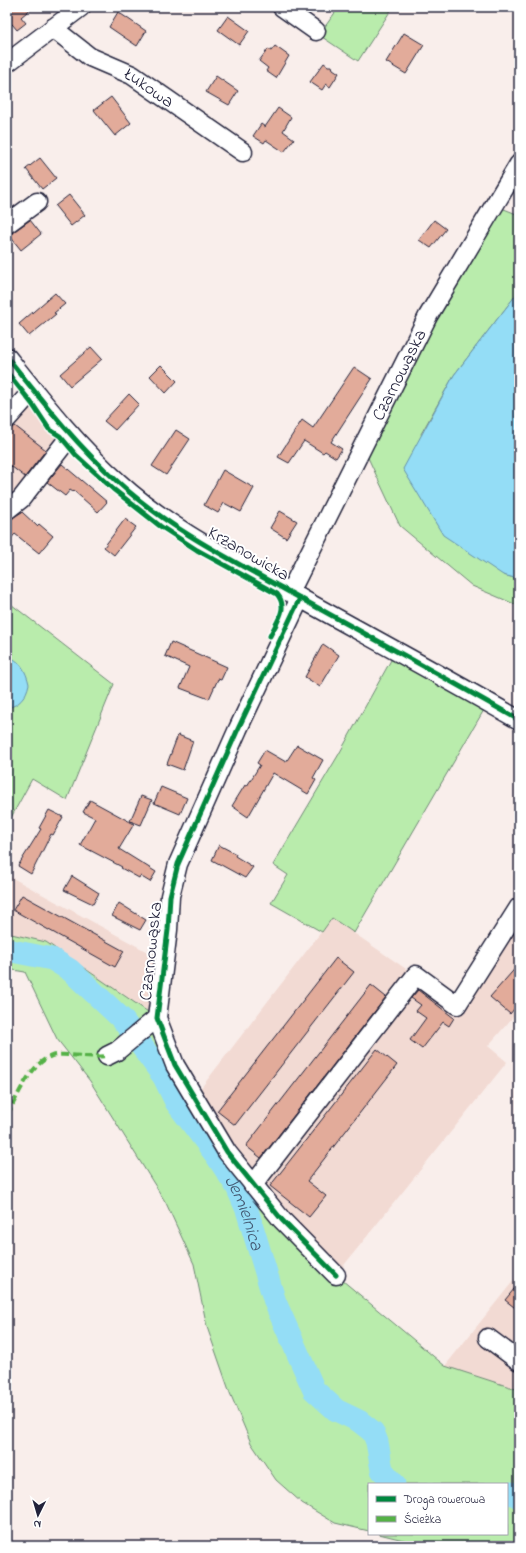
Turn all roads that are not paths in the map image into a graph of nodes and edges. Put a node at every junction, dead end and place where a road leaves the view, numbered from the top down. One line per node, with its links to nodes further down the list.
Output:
1 (282, 7): 4 (street)
2 (74, 9): 3 (street)
3 (53, 28): 5 (street); 6 (street, Łukowa)
4 (316, 31)
5 (7, 63)
6 (243, 152)
7 (519, 164): 15 (street, Czarnowąska)
8 (37, 202): 9 (street)
9 (7, 224)
10 (7, 357): 11 (street, Krzanowicka)
11 (33, 390): 12 (street); 13 (street, Krzanowicka)
12 (7, 419)
13 (71, 436): 14 (street); 15 (street, Krzanowicka)
14 (7, 510)
15 (295, 595): 16 (street, Krzanowicka); 18 (street, Czarnowąska)
16 (519, 720)
17 (519, 906): 20 (street)
18 (157, 1018): 19 (street); 20 (street, Czarnowąska)
19 (107, 1056)
20 (253, 1185): 21 (street, Czarnowąska)
21 (336, 1275)
22 (488, 1338): 23 (street)
23 (519, 1361)

